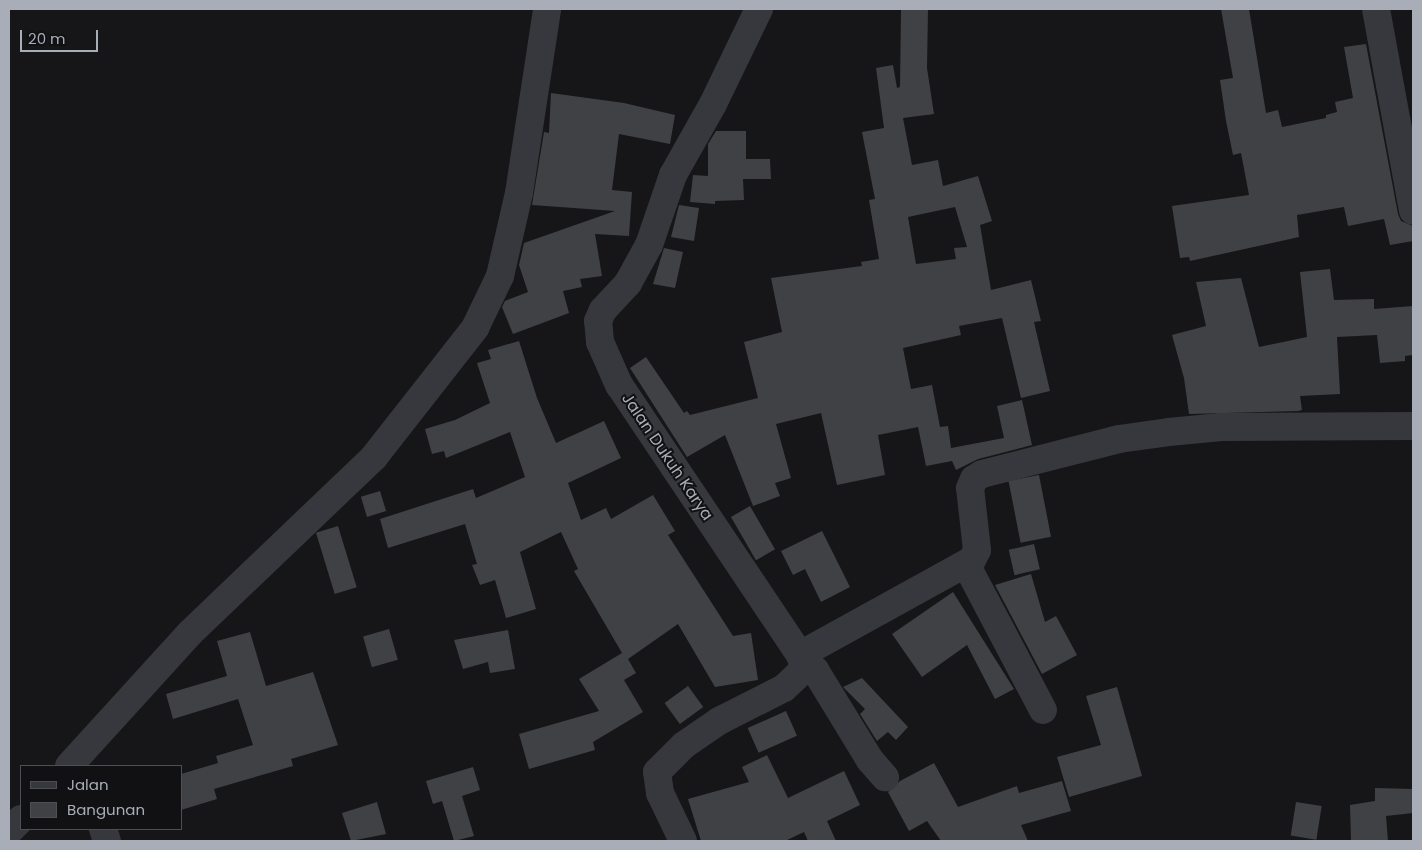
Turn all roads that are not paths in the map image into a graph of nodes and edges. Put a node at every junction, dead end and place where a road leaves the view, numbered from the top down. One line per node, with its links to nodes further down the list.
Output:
1 (546, 9): 9 (street)
2 (759, 9): 7 (street, Jalan Dukuh Karya)
3 (1376, 9): 4 (street)
4 (1413, 212)
5 (1413, 426): 6 (street)
6 (966, 564): 7 (street); 8 (street)
7 (802, 659): 10 (street, Jalan Dukuh Karya); 13 (street)
8 (1043, 710)
9 (75, 763)
10 (885, 778)
11 (20, 820): 12 (street)
12 (9, 831)
13 (683, 841)

